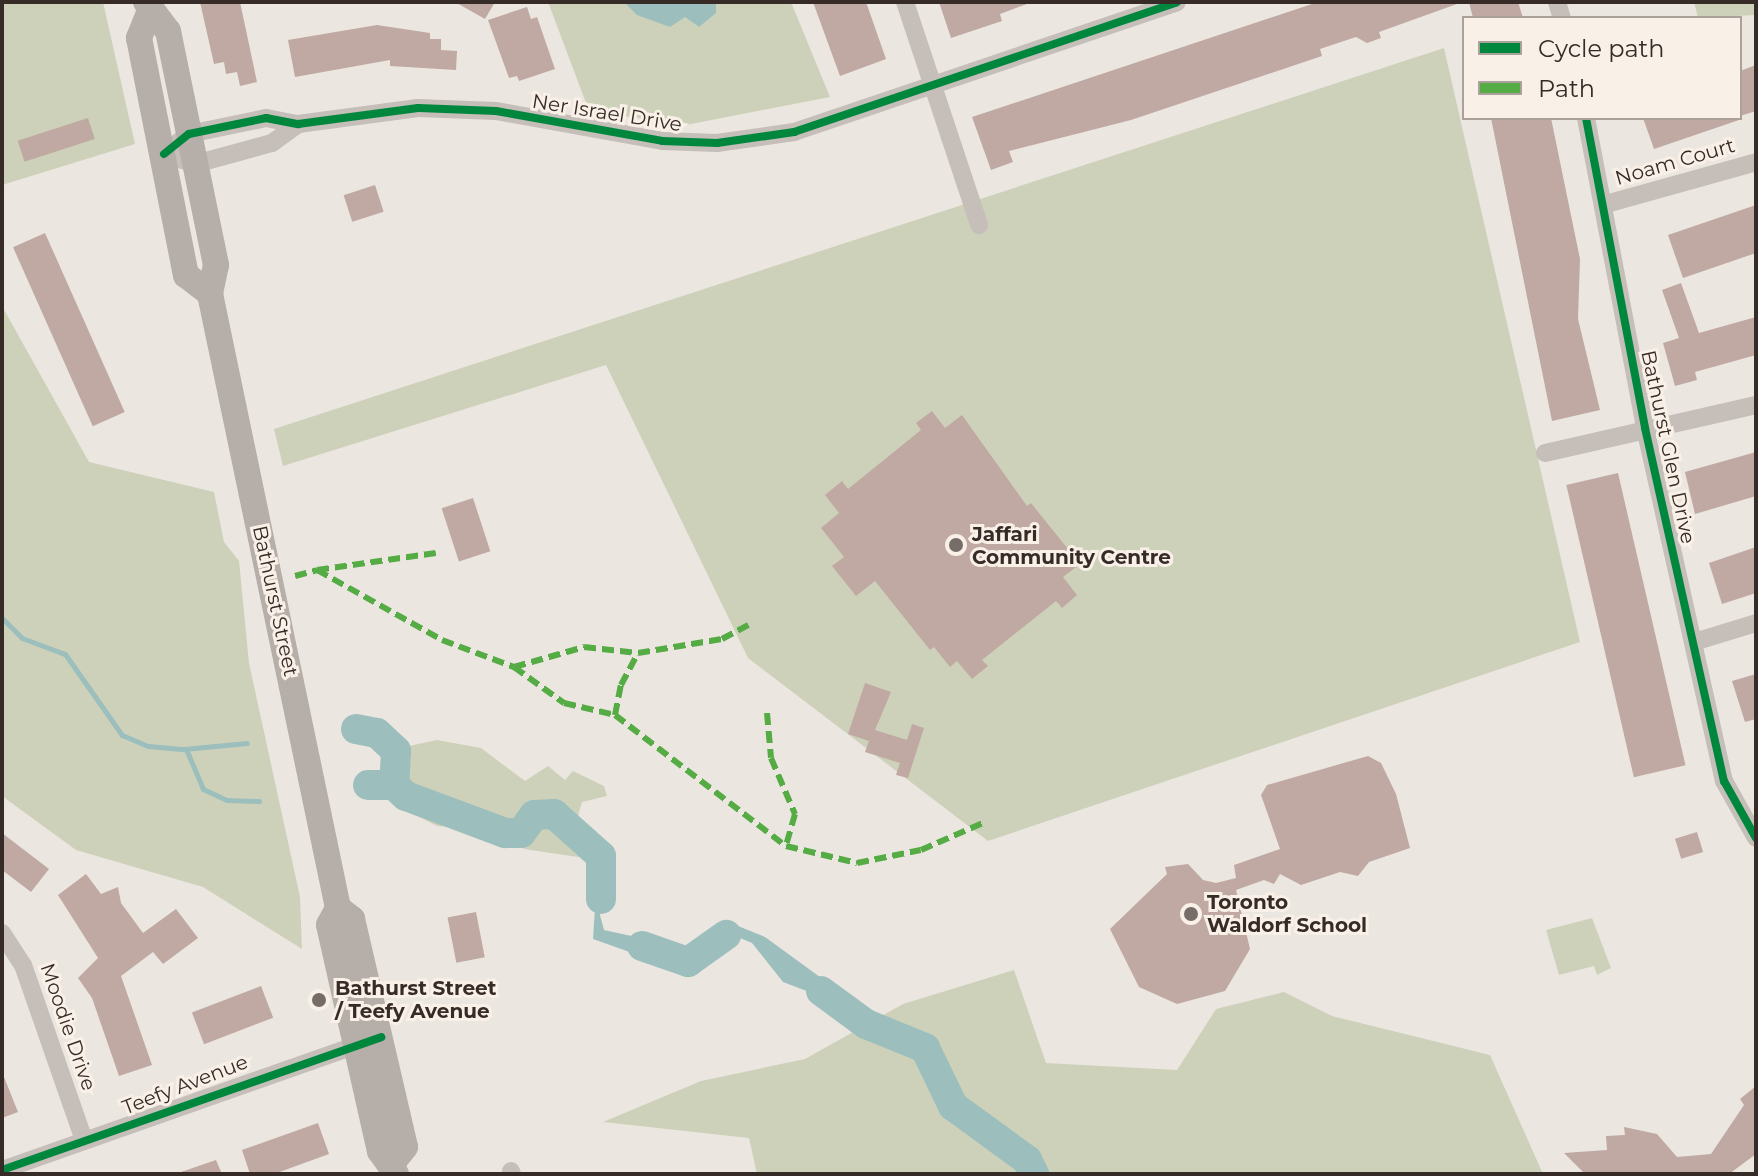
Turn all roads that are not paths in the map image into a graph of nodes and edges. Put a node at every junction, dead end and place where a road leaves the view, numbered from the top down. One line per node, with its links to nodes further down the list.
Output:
1 (905, 2): 4 (street)
2 (1177, 2): 4 (street, Ner Israel Drive)
3 (148, 8): 7 (main road, Bathurst Street); 8 (main road, Bathurst Street)
4 (935, 84): 6 (street, Ner Israel Drive); 12 (street)
5 (1586, 120): 11 (street, Bathurst Glen Drive)
6 (298, 124): 7 (street, Ner Israel Drive); 10 (street, Ner Israel Drive)
7 (189, 134): 8 (street, Ner Israel Drive); 10 (main road, Bathurst Street)
8 (164, 154): 10 (street); 13 (main road, Bathurst Street)
9 (1756, 162): 11 (street, Noam Court)
10 (195, 164): 13 (main road, Bathurst Street)
11 (1606, 204): 15 (street, Bathurst Glen Drive)
12 (979, 225)
13 (210, 294): 21 (main road, Bathurst Street)
14 (1756, 405): 15 (street)
15 (1645, 428): 16 (street); 18 (street, Bathurst Glen Drive)
16 (1545, 453)
17 (1756, 623): 18 (street)
18 (1694, 642): 19 (street, Bathurst Glen Drive)
19 (1756, 838)
20 (2, 933): 22 (street, Moodie Drive)
21 (369, 1040): 22 (street, Teefy Avenue); 23 (main road, Bathurst Street)
22 (84, 1140): 24 (street, Teefy Avenue)
23 (395, 1168)
24 (2, 1170)

